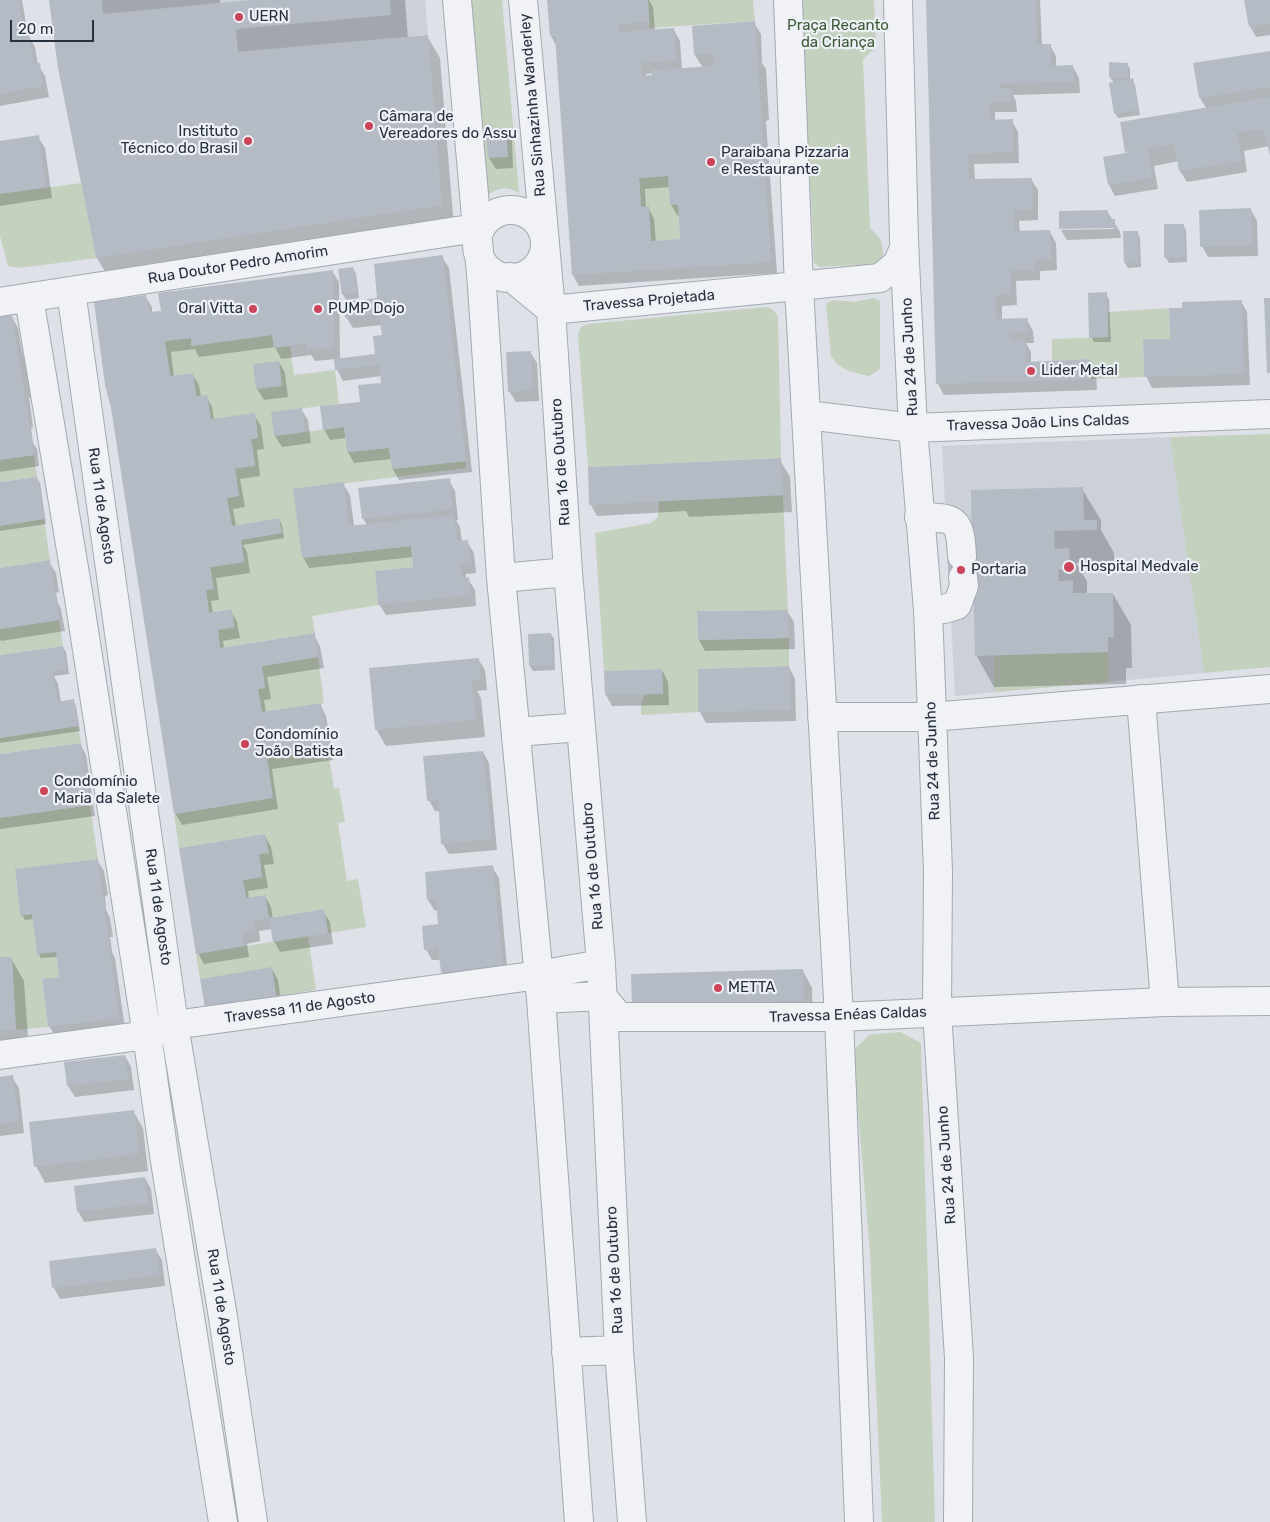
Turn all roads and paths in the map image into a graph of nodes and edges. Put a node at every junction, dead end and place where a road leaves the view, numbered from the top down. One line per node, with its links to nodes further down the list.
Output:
1 (458, 0): 6 (street)
2 (523, 0): 5 (street, Rua Sinhazinha Wanderley)
3 (788, 0): 10 (street)
4 (898, 0): 8 (street, Rua 24 de Junho)
5 (542, 211): 7 (street, Rua 16 de Outubro)
6 (477, 238): 7 (street); 9 (street); 11 (street, Rua Doutor Pedro Amorim); 20 (street)
7 (545, 241): 9 (street); 14 (street, Rua 16 de Outubro)
8 (904, 248): 10 (street, Travessa Projetada); 17 (street, Rua 24 de Junho)
9 (511, 277): 14 (street)
10 (798, 287): 14 (street, Travessa Projetada); 16 (street)
11 (72, 291): 12 (street, Rua Doutor Pedro Amorim); 21 (street, Rua 11 de Agosto)
12 (29, 298): 13 (street, Rua Doutor Pedro Amorim); 22 (street, Rua 11 de Agosto)
13 (0, 302)
14 (551, 310): 19 (street, Rua 16 de Outubro)
15 (1270, 414): 17 (street, Travessa João Lins Caldas)
16 (806, 415): 17 (street, Travessa João Lins Caldas); 26 (street)
17 (913, 428): 18 (street, Rua 24 de Junho)
18 (919, 517): 23 (street, Rua 24 de Junho); 23 (street)
19 (568, 572): 20 (street); 28 (street, Rua 16 de Outubro)
20 (501, 578): 29 (street)
21 (112, 586): 22 (street); 37 (street, Rua 11 de Agosto)
22 (78, 592): 38 (street, Rua 11 de Agosto)
23 (928, 610): 27 (street, Rua 24 de Junho)
24 (1270, 690): 25 (street)
25 (1141, 699): 27 (street); 34 (street)
26 (822, 717): 27 (street); 36 (street)
27 (931, 717): 35 (street, Rua 24 de Junho)
28 (581, 727): 29 (street); 30 (street, Rua 16 de Outubro)
29 (516, 732): 31 (street)
30 (601, 964): 31 (street, Travessa 11 de Agosto); 32 (street, Rua 16 de Outubro)
31 (540, 987): 32 (street); 37 (street, Travessa 11 de Agosto); 43 (street)
32 (602, 996): 36 (street, Travessa Enéas Caldas); 42 (street, Rua 16 de Outubro)
33 (1270, 1001): 34 (street, Travessa Enéas Caldas)
34 (1165, 1002): 35 (street, Travessa Enéas Caldas)
35 (937, 1012): 36 (street, Travessa Enéas Caldas); 51 (street, Rua 24 de Junho)
36 (839, 1017): 50 (street)
37 (174, 1025): 38 (street, Travessa 11 de Agosto); 40 (street, Rua 11 de Agosto)
38 (147, 1035): 39 (street, Travessa 11 de Agosto); 41 (street, Rua 11 de Agosto)
39 (0, 1055)
40 (223, 1317): 41 (street); 44 (street, Rua 11 de Agosto)
41 (192, 1327): 45 (street, Rua 11 de Agosto)
42 (619, 1350): 43 (street); 49 (street, Rua 16 de Outubro)
43 (566, 1352): 48 (street)
44 (245, 1462): 45 (street); 47 (street, Rua 11 de Agosto)
45 (215, 1470): 46 (street, Rua 11 de Agosto)
46 (223, 1522)
47 (253, 1522)
48 (579, 1522)
49 (632, 1522)
50 (859, 1522)
51 (958, 1522)

